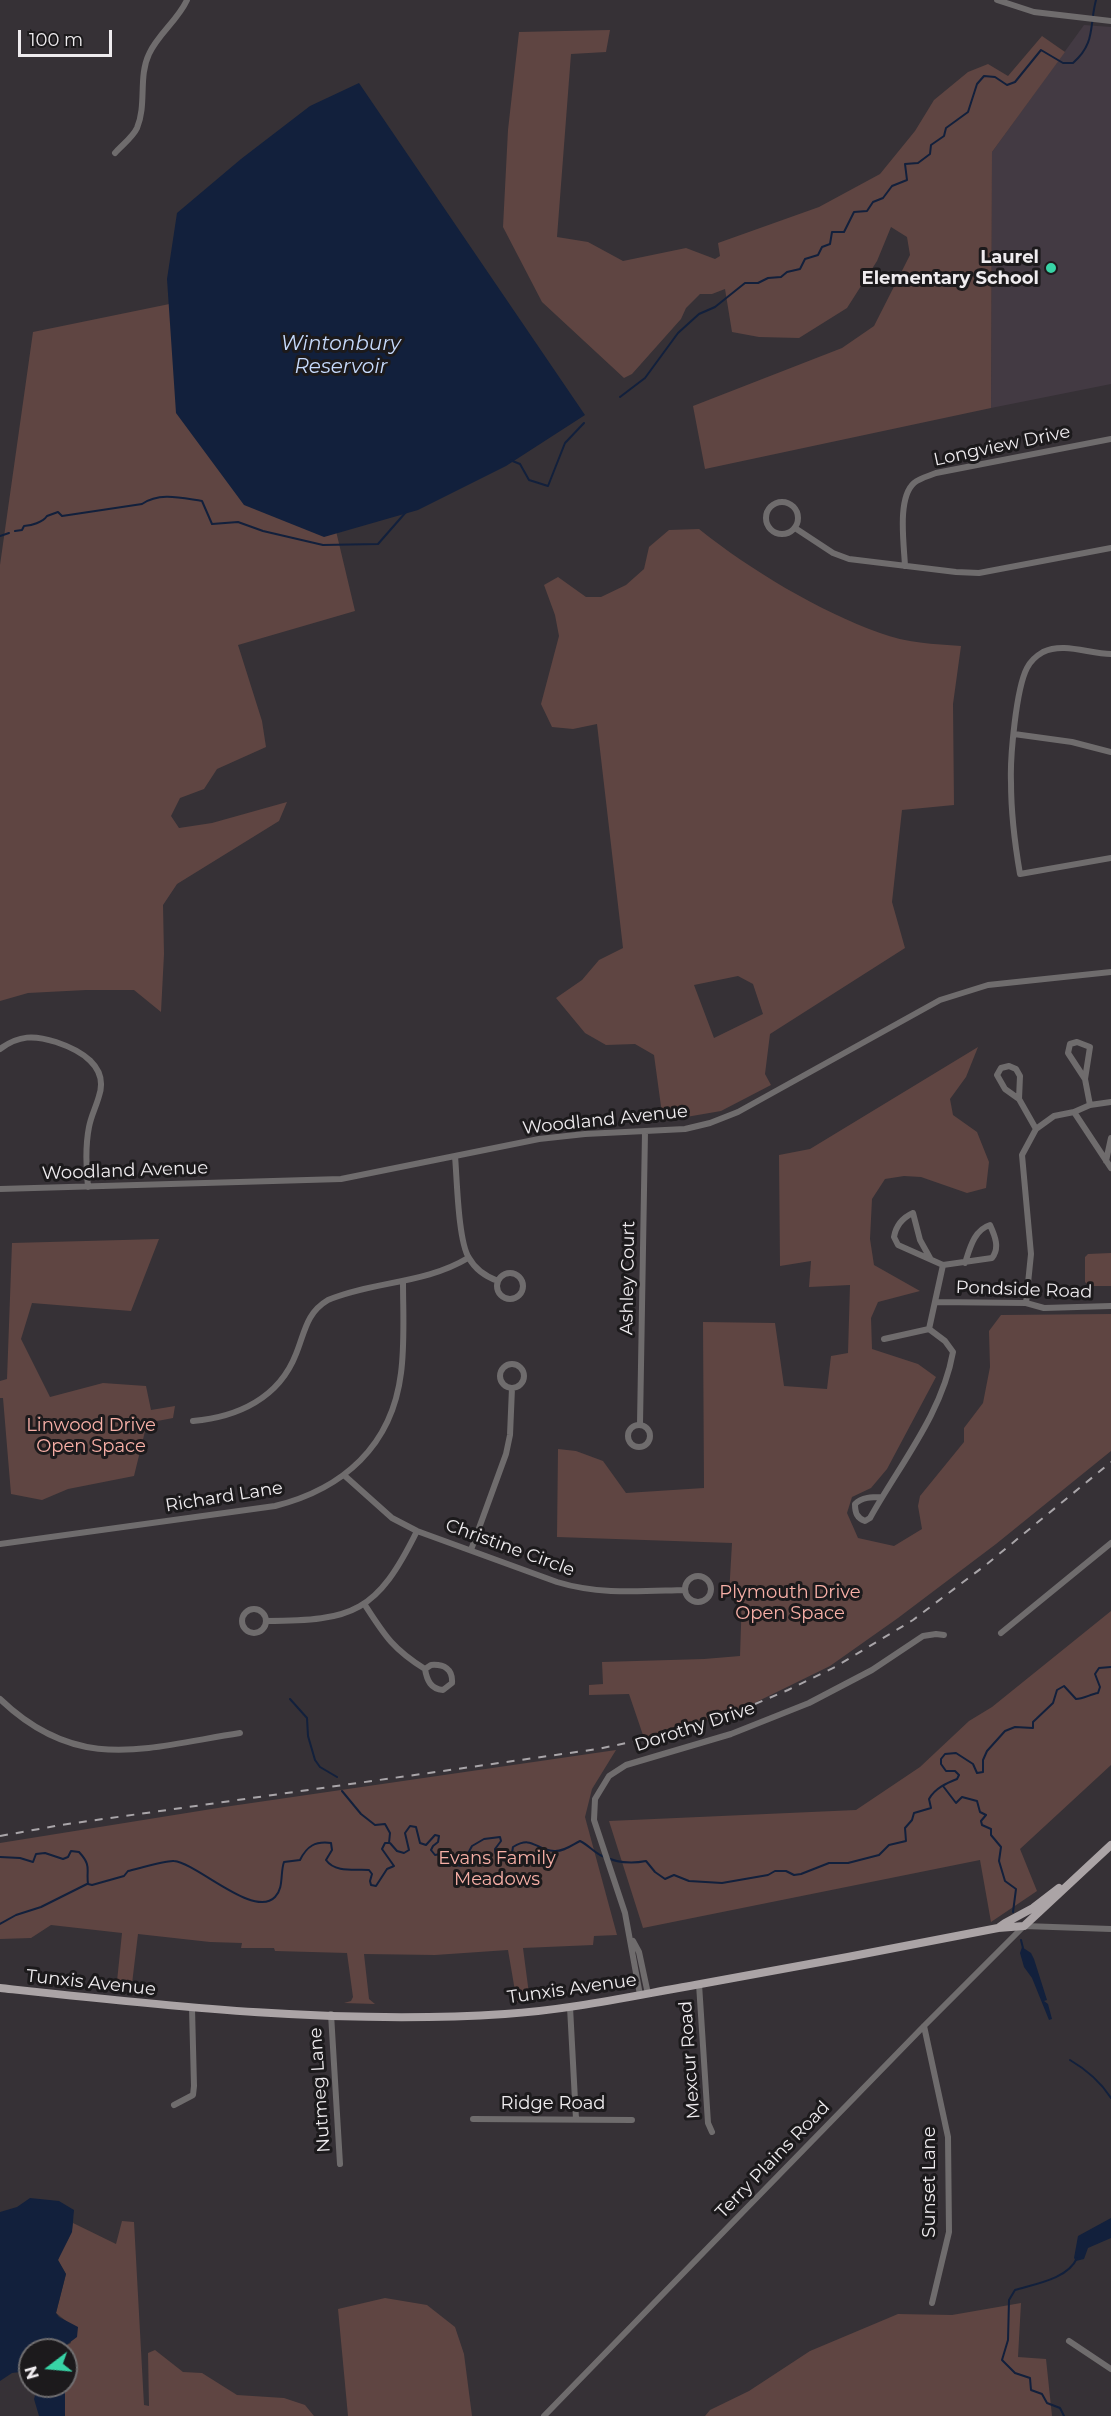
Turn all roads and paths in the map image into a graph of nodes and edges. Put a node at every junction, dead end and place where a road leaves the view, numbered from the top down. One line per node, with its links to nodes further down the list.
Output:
1 (187, 0): 4 (street)
2 (997, 0): 3 (street)
3 (1111, 21)
4 (115, 153)
5 (1111, 439): 8 (street, Longview Drive)
6 (795, 528): 6 (street); 8 (street)
7 (1111, 548): 8 (street)
8 (905, 566)
9 (1111, 654): 10 (street)
10 (1014, 734): 11 (street); 12 (street)
11 (1111, 752)
12 (1111, 858)
13 (1111, 972): 21 (street, Woodland Avenue)
14 (0, 1049): 26 (street)
15 (1085, 1079): 15 (street); 18 (street)
16 (1019, 1099): 16 (street); 20 (street)
17 (1111, 1102): 18 (street)
18 (1089, 1105): 19 (street)
19 (1074, 1112): 20 (street); 24 (street)
20 (1036, 1129): 35 (street)
21 (645, 1132): 23 (street, Woodland Avenue); 41 (street, Ashley Court)
22 (1111, 1138): 24 (street)
23 (454, 1156): 26 (street, Woodland Avenue); 28 (street)
24 (1106, 1161): 25 (street)
25 (1111, 1168)
26 (88, 1187): 27 (street, Woodland Avenue)
27 (0, 1189)
28 (468, 1258): 32 (street); 33 (street)
29 (930, 1258): 29 (street); 31 (street)
30 (965, 1263): 30 (street); 31 (street)
31 (943, 1265): 34 (street)
32 (403, 1281): 40 (street); 42 (street, Richard Lane)
33 (498, 1281): 33 (street)
34 (936, 1302): 35 (street, Pondside Road); 37 (street)
35 (1026, 1303): 36 (street, Pondside Road)
36 (1111, 1306)
37 (929, 1329): 38 (street); 43 (street)
38 (884, 1339)
39 (512, 1388): 39 (street); 47 (street)
40 (194, 1421)
41 (640, 1424)
42 (345, 1476): 44 (street, Christine Circle); 46 (street, Richard Lane)
43 (882, 1497): 43 (street)
44 (417, 1531): 47 (street, Christine Circle); 49 (street)
45 (1111, 1543): 51 (street)
46 (0, 1544)
47 (471, 1550): 48 (street, Christine Circle)
48 (685, 1590): 48 (street, Christine Circle)
49 (365, 1605): 50 (street); 53 (street)
50 (266, 1621)
51 (1000, 1633)
52 (944, 1635): 63 (street, Dorothy Drive)
53 (425, 1669): 53 (street)
54 (0, 1699): 55 (street)
55 (240, 1733)
56 (1111, 1845): 57 (main road)
57 (1073, 1882): 58 (main road); 59 (main road)
58 (1024, 1926): 59 (main road, Tunxis Avenue); 60 (street); 67 (street, Terry Plains Road)
59 (998, 1928): 61 (main road, Tunxis Avenue)
60 (1111, 1929)
61 (699, 1984): 63 (main road, Tunxis Avenue); 72 (street, Mexcur Road)
62 (0, 1988): 65 (main road, Tunxis Avenue)
63 (644, 1994): 64 (main road, Tunxis Avenue)
64 (570, 2007): 66 (main road, Tunxis Avenue); 70 (street)
65 (192, 2008): 66 (main road, Tunxis Avenue); 68 (street)
66 (331, 2014): 73 (street, Nutmeg Lane)
67 (924, 2026): 74 (street, Sunset Lane); 77 (street, Terry Plains Road)
68 (174, 2105)
69 (473, 2119): 70 (street, Ridge Road)
70 (576, 2119): 71 (street, Ridge Road)
71 (632, 2120)
72 (712, 2132)
73 (340, 2164)
74 (932, 2303)
75 (1069, 2341): 76 (street)
76 (1111, 2368)
77 (544, 2416)

